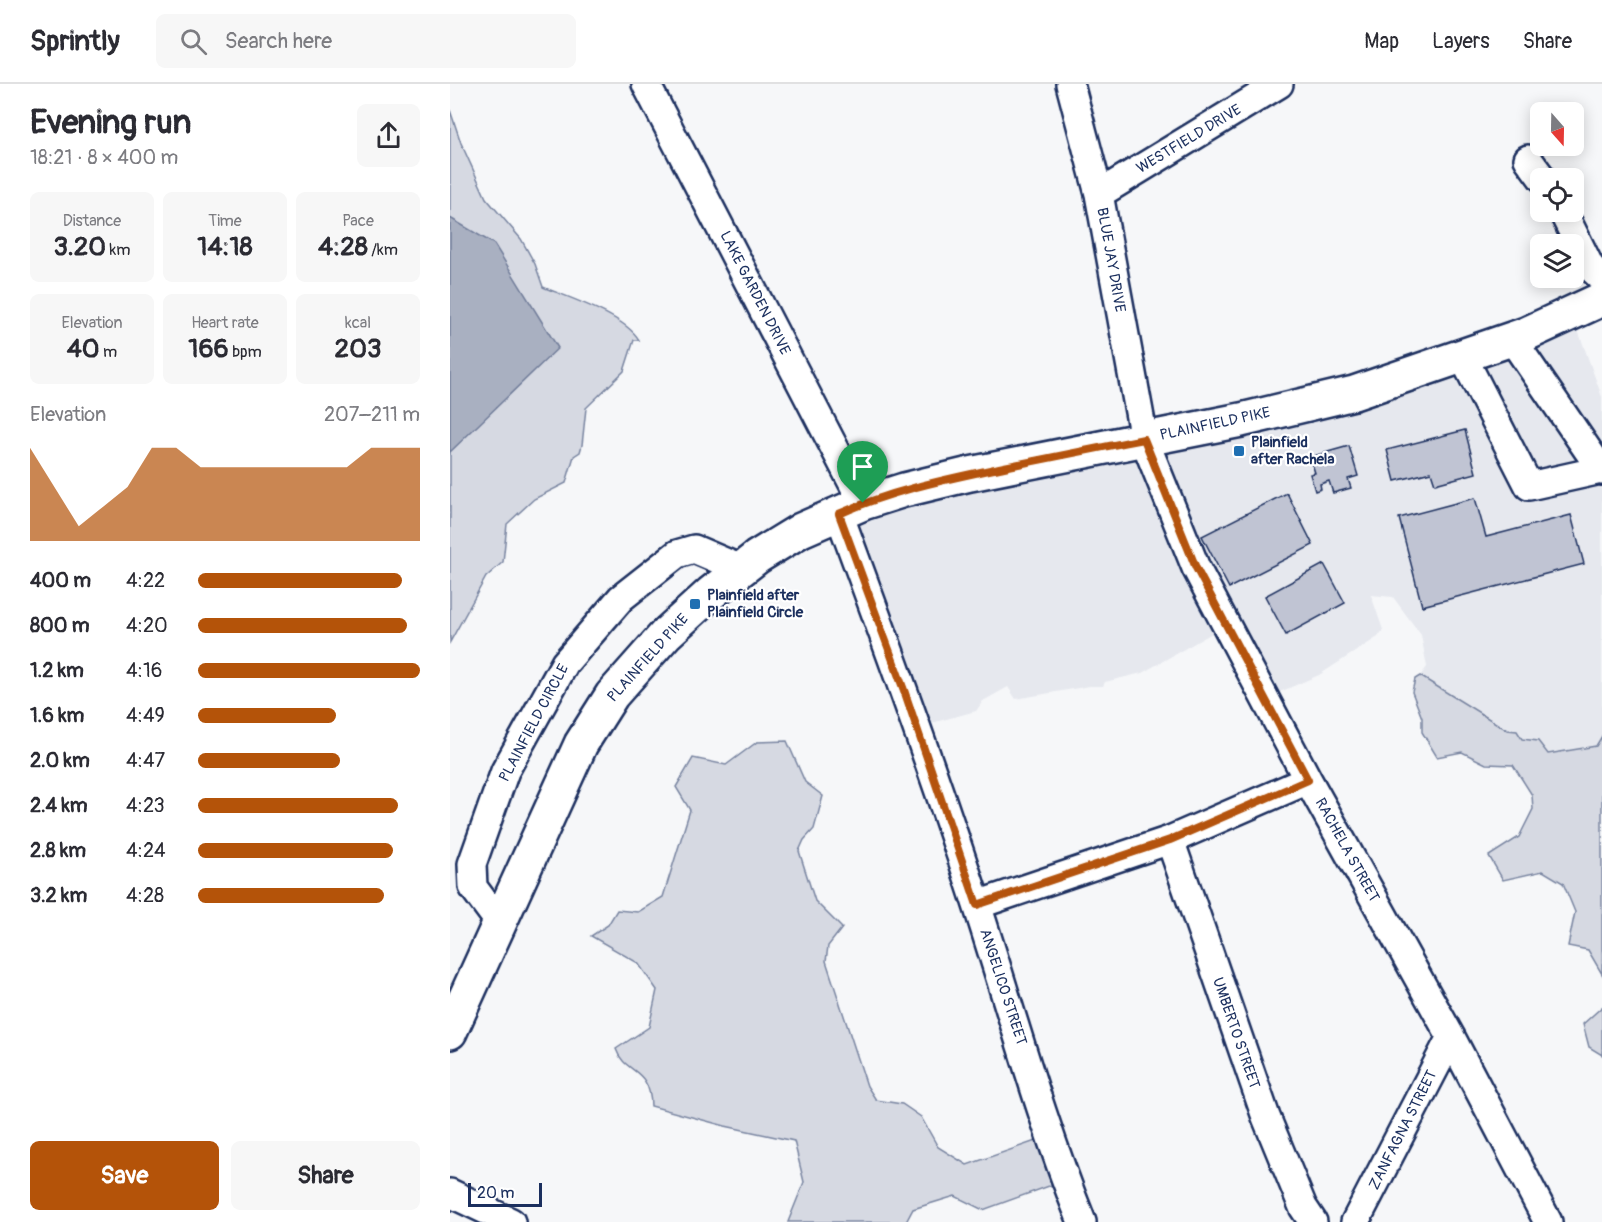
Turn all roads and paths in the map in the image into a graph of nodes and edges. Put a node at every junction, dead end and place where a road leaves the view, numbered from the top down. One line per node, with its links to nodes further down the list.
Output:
1 (646, 84): 12 (street, LAKE GARDEN DRIVE)
2 (1070, 84): 4 (street, BLUE JAY DRIVE)
3 (1279, 84): 4 (street, WESTFIELD DRIVE)
4 (1099, 194): 10 (street, BLUE JAY DRIVE)
5 (1568, 222): 6 (street)
6 (1602, 278)
7 (1602, 299): 8 (main road, PLAINFIELD PIKE)
8 (1512, 339): 9 (main road, PLAINFIELD PIKE); 11 (street)
9 (1462, 357): 10 (main road, PLAINFIELD PIKE); 11 (street)
10 (1144, 439): 12 (main road, PLAINFIELD PIKE); 14 (street, RACHELA STREET)
11 (1602, 471)
12 (851, 508): 13 (main road, PLAINFIELD PIKE); 16 (street, ANGELICO STREET)
13 (741, 569): 17 (main road, PLAINFIELD PIKE); 17 (street, PLAINFIELD CIRCLE)
14 (1308, 780): 15 (street); 19 (street, RACHELA STREET)
15 (1170, 840): 16 (street); 23 (street, UMBERTO STREET)
16 (977, 905): 22 (street, ANGELICO STREET)
17 (499, 922): 18 (main road, PLAINFIELD PIKE)
18 (450, 1032)
19 (1451, 1037): 24 (street, ZANFAGNA STREET); 25 (street, RACHELA STREET)
20 (450, 1193): 21 (street)
21 (511, 1222)
22 (1082, 1222)
23 (1313, 1222)
24 (1355, 1222)
25 (1548, 1222)

